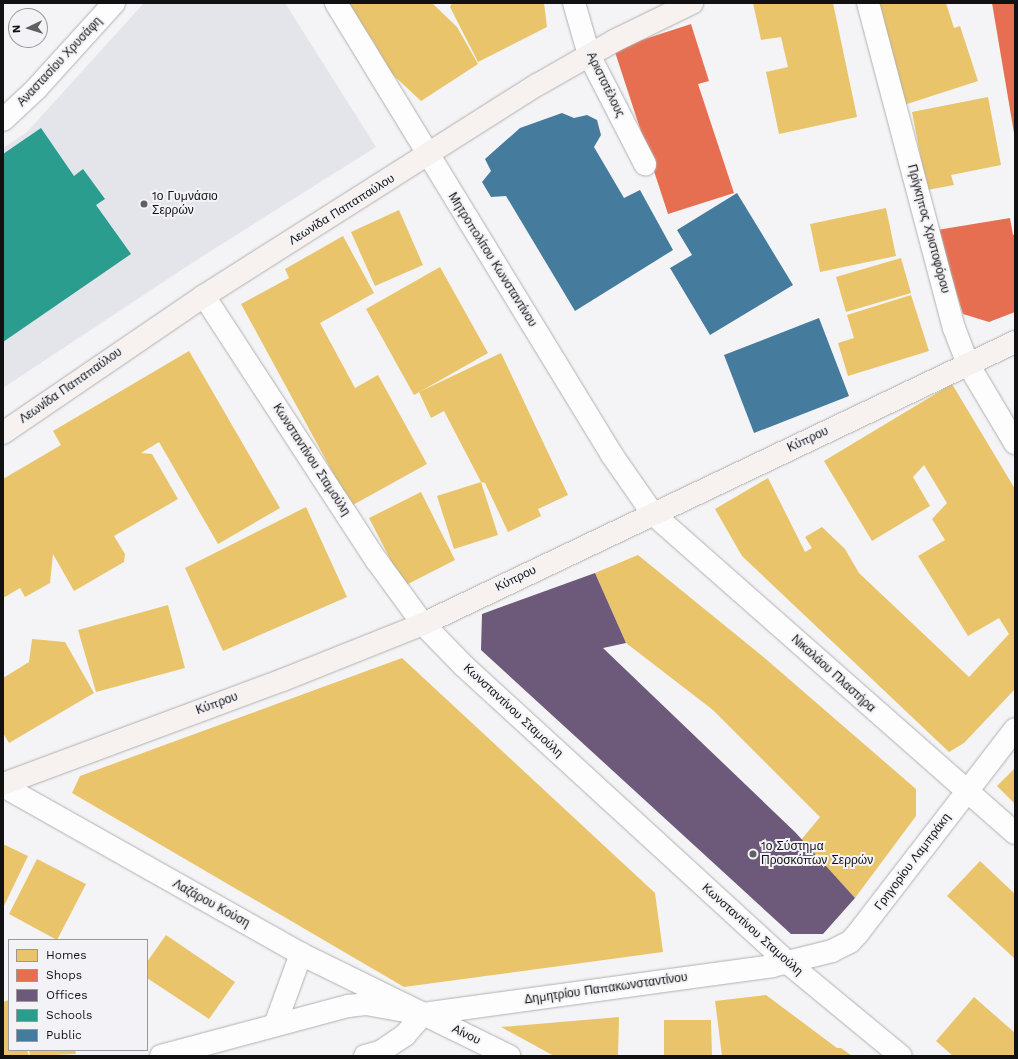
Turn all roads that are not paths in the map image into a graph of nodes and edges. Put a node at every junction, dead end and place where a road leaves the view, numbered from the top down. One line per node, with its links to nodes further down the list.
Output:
1 (114, 3): 7 (street, Αναστασίου Χρυσάφη)
2 (336, 3): 8 (street, Μητροπολίτου Κωνσταντίνου)
3 (574, 3): 6 (street, Αριστοτέλους)
4 (692, 3): 6 (main road, Λεωνίδα Παπαπαύλου)
5 (868, 3): 12 (street, Πρίγκηπος Χριστοφόρου)
6 (589, 54): 8 (main road, Λεωνίδα Παπαπαύλου); 9 (street, Αριστοτέλους)
7 (3, 120)
8 (428, 156): 10 (main road, Λεωνίδα Παπαπαύλου); 15 (street, Μητροπολίτου Κωνσταντίνου)
9 (645, 164)
10 (204, 296): 13 (main road, Λεωνίδα Παπαπαύλου); 16 (street, Κωνσταντίνου Σταμούλη)
11 (1015, 342): 12 (main road, Κύπρου)
12 (968, 364): 14 (street, Πρίγκηπος Χριστοφόρου); 15 (main road, Κύπρου)
13 (3, 433)
14 (1015, 443)
15 (652, 514): 16 (main road, Κύπρου); 19 (street, Νικαλάου Πλαστήρα)
16 (423, 624): 18 (main road, Κύπρου); 22 (street, Κωνσταντίνου Σταμούλη)
17 (1015, 729): 19 (street, Γρηγορίου Λαμπράκη)
18 (3, 785): 21 (street, Λαζάρου Κούση)
19 (967, 791): 20 (street, Νικαλάου Πλαστήρα); 22 (street, Γρηγορίου Λαμπράκη)
20 (1015, 833)
21 (301, 954): 23 (street, Λαζάρου Κούση); 24 (street)
22 (788, 963): 23 (street, Δημητρίου Παπακωνσταντίνου); 28 (street, Κωνσταντίνου Σταμούλη)
23 (424, 1014): 24 (street, Δημητρίου Παπακωνσταντίνου); 26 (street); 27 (street, Αίνου)
24 (275, 1025): 25 (street, Δημητρίου Παπακωνσταντίνου)
25 (161, 1056)
26 (365, 1056)
27 (509, 1056)
28 (901, 1056)

